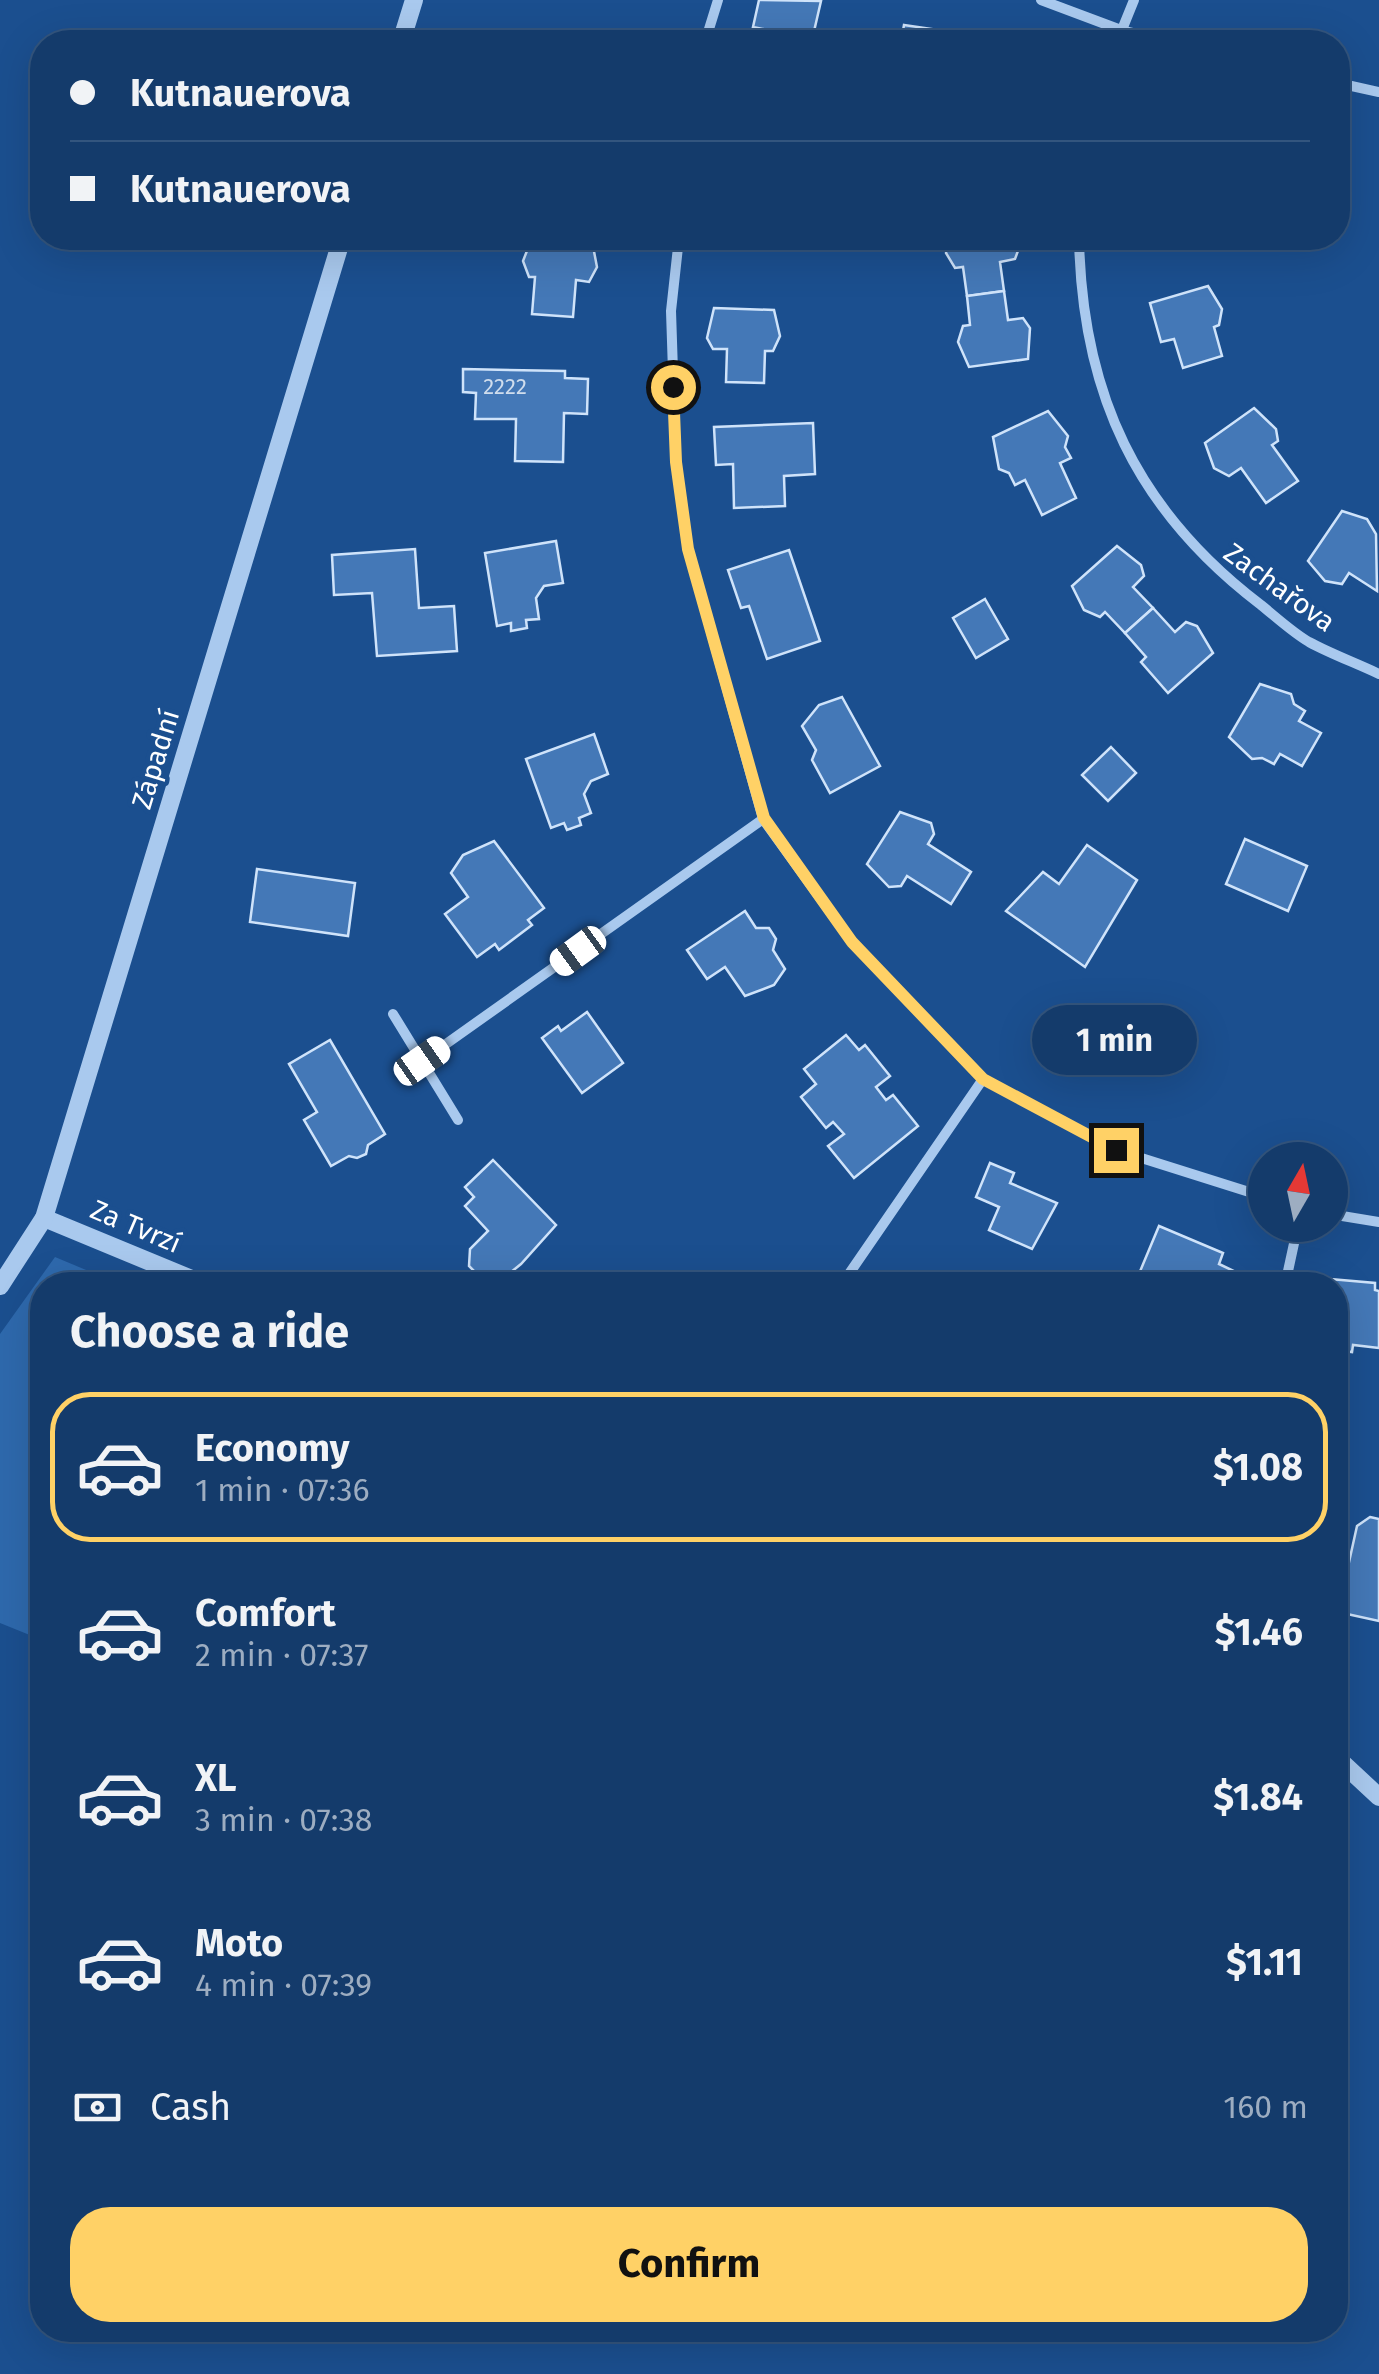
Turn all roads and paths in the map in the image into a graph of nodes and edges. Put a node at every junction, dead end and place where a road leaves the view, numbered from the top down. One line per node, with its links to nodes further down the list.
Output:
1 (414, 0): 5 (street)
2 (718, 0): 6 (street)
3 (1041, 0): 7 (street)
4 (1134, 0): 8 (street)
5 (405, 30)
6 (709, 30)
7 (1106, 30)
8 (1122, 30)
9 (1350, 86): 10 (street)
10 (1379, 92)
11 (338, 250): 22 (street, Západní)
12 (678, 250): 15 (street)
13 (1079, 250): 14 (street, Zachařova)
14 (1379, 674)
15 (764, 818): 17 (street); 18 (street)
16 (394, 1014): 17 (street)
17 (422, 1061): 19 (street)
18 (983, 1079): 20 (street); 26 (street)
19 (458, 1120)
20 (1248, 1192)
21 (1348, 1217): 23 (street)
22 (44, 1218): 25 (street, Za Tvrzí); 28 (street, Západní)
23 (1379, 1222)
24 (1294, 1242): 27 (street)
25 (175, 1272)
26 (850, 1272)
27 (1288, 1272)
28 (0, 1286)
29 (1348, 1768): 30 (street)
30 (1379, 1797)

